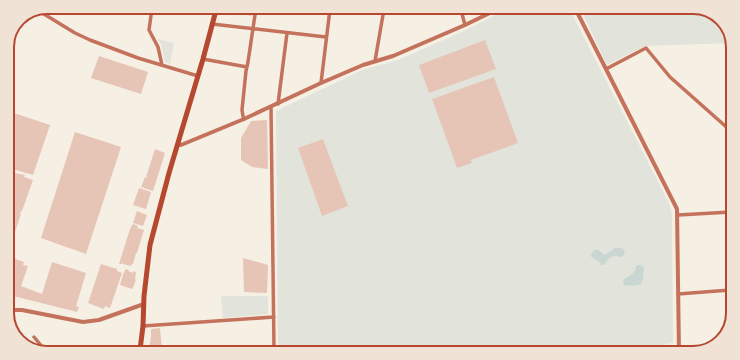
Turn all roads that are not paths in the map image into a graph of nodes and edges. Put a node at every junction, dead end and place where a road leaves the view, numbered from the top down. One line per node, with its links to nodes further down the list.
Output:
1 (45, 14): 17 (street)
2 (151, 14): 17 (street)
3 (214, 14): 10 (main road)
4 (255, 14): 12 (street)
5 (329, 14): 14 (street)
6 (383, 14): 16 (street)
7 (462, 14): 11 (street)
8 (488, 14): 11 (street)
9 (578, 14): 19 (street)
10 (212, 24): 12 (street); 15 (main road)
11 (466, 25): 16 (street)
12 (253, 28): 13 (street); 18 (street)
13 (287, 33): 14 (street); 22 (street)
14 (326, 37): 21 (street)
15 (203, 59): 18 (street); 20 (main road)
16 (375, 61): 21 (street)
17 (162, 65): 20 (street)
18 (247, 67): 24 (street)
19 (606, 69): 25 (street); 28 (street)
20 (198, 76): 26 (main road)
21 (321, 83): 22 (street)
22 (278, 104): 23 (street)
23 (271, 107): 24 (street); 33 (street)
24 (244, 119): 26 (street)
25 (726, 127)
26 (178, 144): 31 (main road)
27 (726, 212): 28 (street)
28 (678, 215): 30 (street)
29 (726, 290): 30 (street)
30 (678, 294): 39 (street)
31 (144, 304): 32 (street); 34 (main road)
32 (14, 310)
33 (274, 317): 34 (street); 38 (street)
34 (143, 326): 37 (main road)
35 (34, 337): 36 (street)
36 (41, 345)
37 (140, 346)
38 (274, 346)
39 (679, 346)

